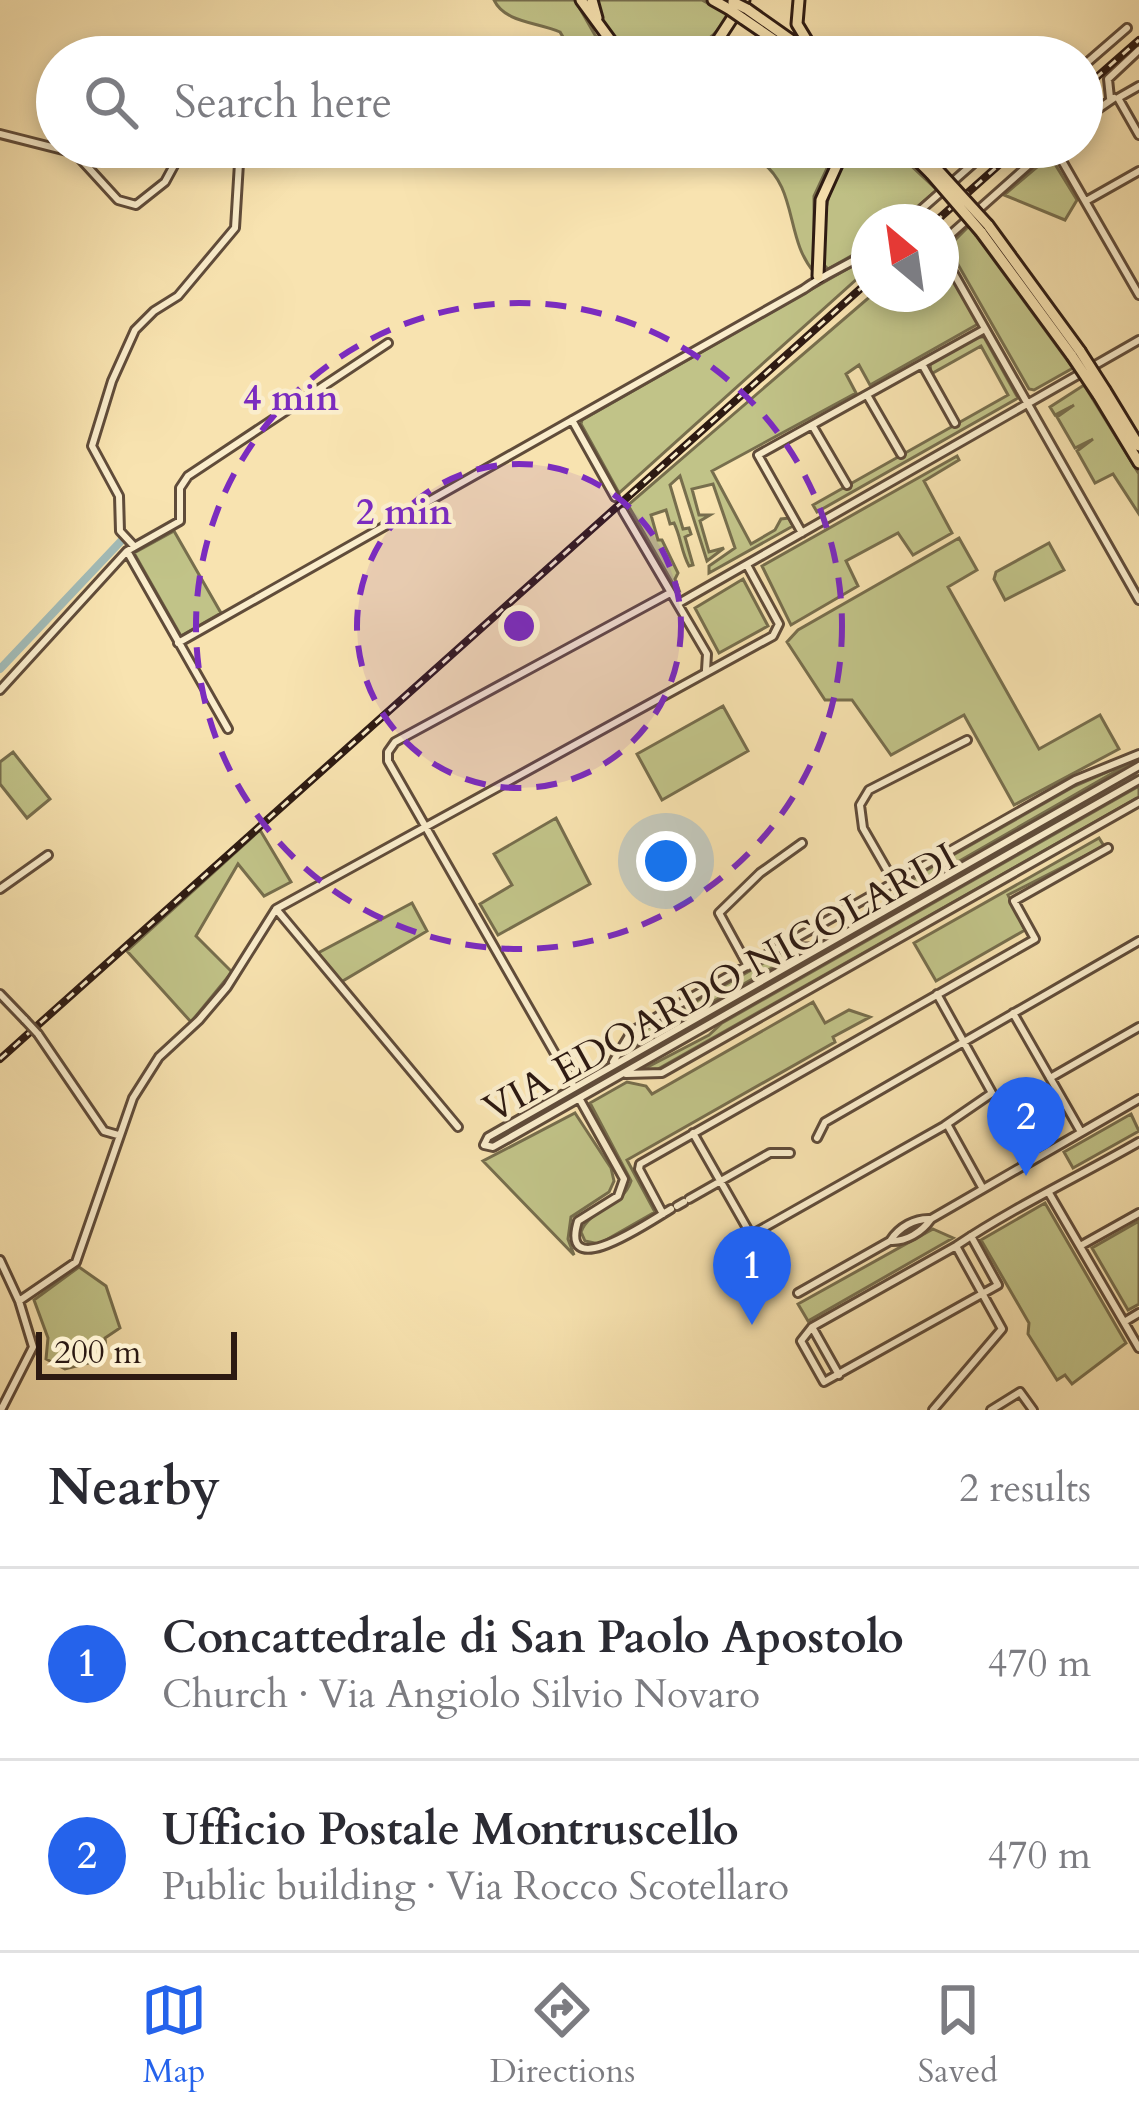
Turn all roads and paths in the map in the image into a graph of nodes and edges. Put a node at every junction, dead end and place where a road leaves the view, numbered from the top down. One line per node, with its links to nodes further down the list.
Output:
1 (581, 0): 8 (highway)
2 (592, 0): 8 (highway)
3 (713, 0): 5 (highway)
4 (799, 0): 13 (highway)
5 (731, 4): 6 (highway, bridge)
6 (744, 9): 10 (highway); 11 (highway); 12 (highway)
7 (1127, 28): 14 (street)
8 (605, 34): 9 (highway)
9 (607, 36)
10 (722, 36)
11 (775, 36)
12 (784, 36)
13 (804, 36)
14 (1103, 49)
15 (1139, 50): 17 (street)
16 (1139, 86): 17 (street)
17 (1114, 98): 18 (street); 20 (street)
18 (1103, 106)
19 (0, 134): 21 (street)
20 (1139, 135)
21 (36, 143)
22 (89, 168): 23 (street)
23 (173, 168)
24 (239, 168): 57 (street)
25 (838, 168): 37 (highway)
26 (929, 168): 32 (highway)
27 (931, 168): 32 (highway)
28 (968, 168): 34 (street)
29 (1028, 168): 35 (street)
30 (1065, 168): 33 (street)
31 (1139, 171): 33 (street)
32 (934, 172): 44 (highway, bridge)
33 (1086, 201): 39 (street)
34 (927, 204)
35 (959, 231)
36 (851, 262): 37 (street)
37 (818, 276): 47 (street)
38 (959, 281): 40 (street)
39 (1139, 295)
40 (985, 329): 43 (street); 46 (street)
41 (1139, 340): 46 (street)
42 (388, 344): 57 (street)
43 (922, 364): 45 (street); 48 (street)
44 (1102, 393): 50 (highway); 52 (highway)
45 (867, 395): 49 (street); 51 (street)
46 (1028, 405): 56 (street); 60 (street)
47 (572, 420): 54 (street); 62 (street)
48 (955, 423)
49 (812, 425): 53 (street); 56 (street)
50 (1139, 446)
51 (901, 454)
52 (1139, 463)
53 (847, 485)
54 (615, 496)
55 (623, 511): 59 (street)
56 (802, 533): 58 (street)
57 (130, 546): 62 (street); 66 (street)
58 (747, 565): 61 (street); 64 (street)
59 (670, 592): 61 (street); 73 (street)
60 (1139, 600)
61 (679, 603): 63 (street)
62 (178, 643): 67 (street)
63 (707, 654): 64 (street); 65 (street)
64 (727, 661): 65 (street)
65 (705, 673): 73 (street)
66 (0, 690)
67 (228, 729)
68 (968, 740): 78 (street)
69 (1139, 754): 77 (street)
70 (1139, 766): 80 (street, VIA EDOARDO NICOLARDI)
71 (1139, 780): 83 (street, VIA EDOARDO NICOLARDI)
72 (1139, 802): 94 (street)
73 (426, 825): 81 (street); 96 (street)
74 (802, 843): 87 (street)
75 (1108, 848): 89 (street)
76 (48, 855): 79 (street)
77 (910, 874): 78 (street); 80 (street)
78 (894, 882): 85 (street)
79 (0, 889)
80 (896, 904): 82 (street, VIA EDOARDO NICOLARDI)
81 (276, 908): 100 (street); 103 (street)
82 (859, 926): 83 (street); 86 (street, VIA EDOARDO NICOLARDI)
83 (865, 936): 94 (street, VIA EDOARDO NICOLARDI)
84 (1139, 941): 90 (street)
85 (784, 945): 86 (street); 87 (street)
86 (819, 948): 93 (street, VIA EDOARDO NICOLARDI)
87 (748, 965): 93 (street)
88 (0, 994): 103 (street, bridge)
89 (938, 994): 92 (street); 102 (street)
90 (1013, 1013): 92 (street); 95 (street)
91 (1139, 1027): 95 (street)
92 (965, 1042): 99 (street); 104 (street)
93 (610, 1067): 96 (street, VIA EDOARDO NICOLARDI)
94 (623, 1074): 97 (street, VIA EDOARDO NICOLARDI)
95 (1050, 1078): 101 (street)
96 (574, 1087): 97 (street, VIA EDOARDO NICOLARDI)
97 (579, 1098): 110 (street)
98 (1139, 1099): 101 (street)
99 (947, 1124): 107 (street); 108 (street)
100 (458, 1127)
101 (1081, 1132): 108 (street)
102 (693, 1133): 107 (street); 110 (street)
103 (118, 1136): 118 (street)
104 (817, 1138)
105 (1139, 1142): 109 (street)
106 (790, 1153): 107 (street)
107 (720, 1181): 110 (street)
108 (983, 1189): 116 (street)
109 (1049, 1193): 112 (street); 114 (street)
110 (677, 1206)
111 (1139, 1213): 114 (street)
112 (971, 1236): 113 (street); 117 (street)
113 (956, 1246): 117 (street); 121 (street)
114 (1080, 1246): 120 (street)
115 (0, 1260): 118 (street)
116 (798, 1294)
117 (983, 1294): 123 (street); 125 (street)
118 (19, 1300): 124 (street)
119 (1139, 1313): 120 (street)
120 (1124, 1322): 122 (street)
121 (812, 1327): 123 (street); 123 (street)
122 (1139, 1348)
123 (839, 1375)
124 (1, 1410)
125 (933, 1410)
126 (991, 1410): 127 (street)
127 (1033, 1410)

